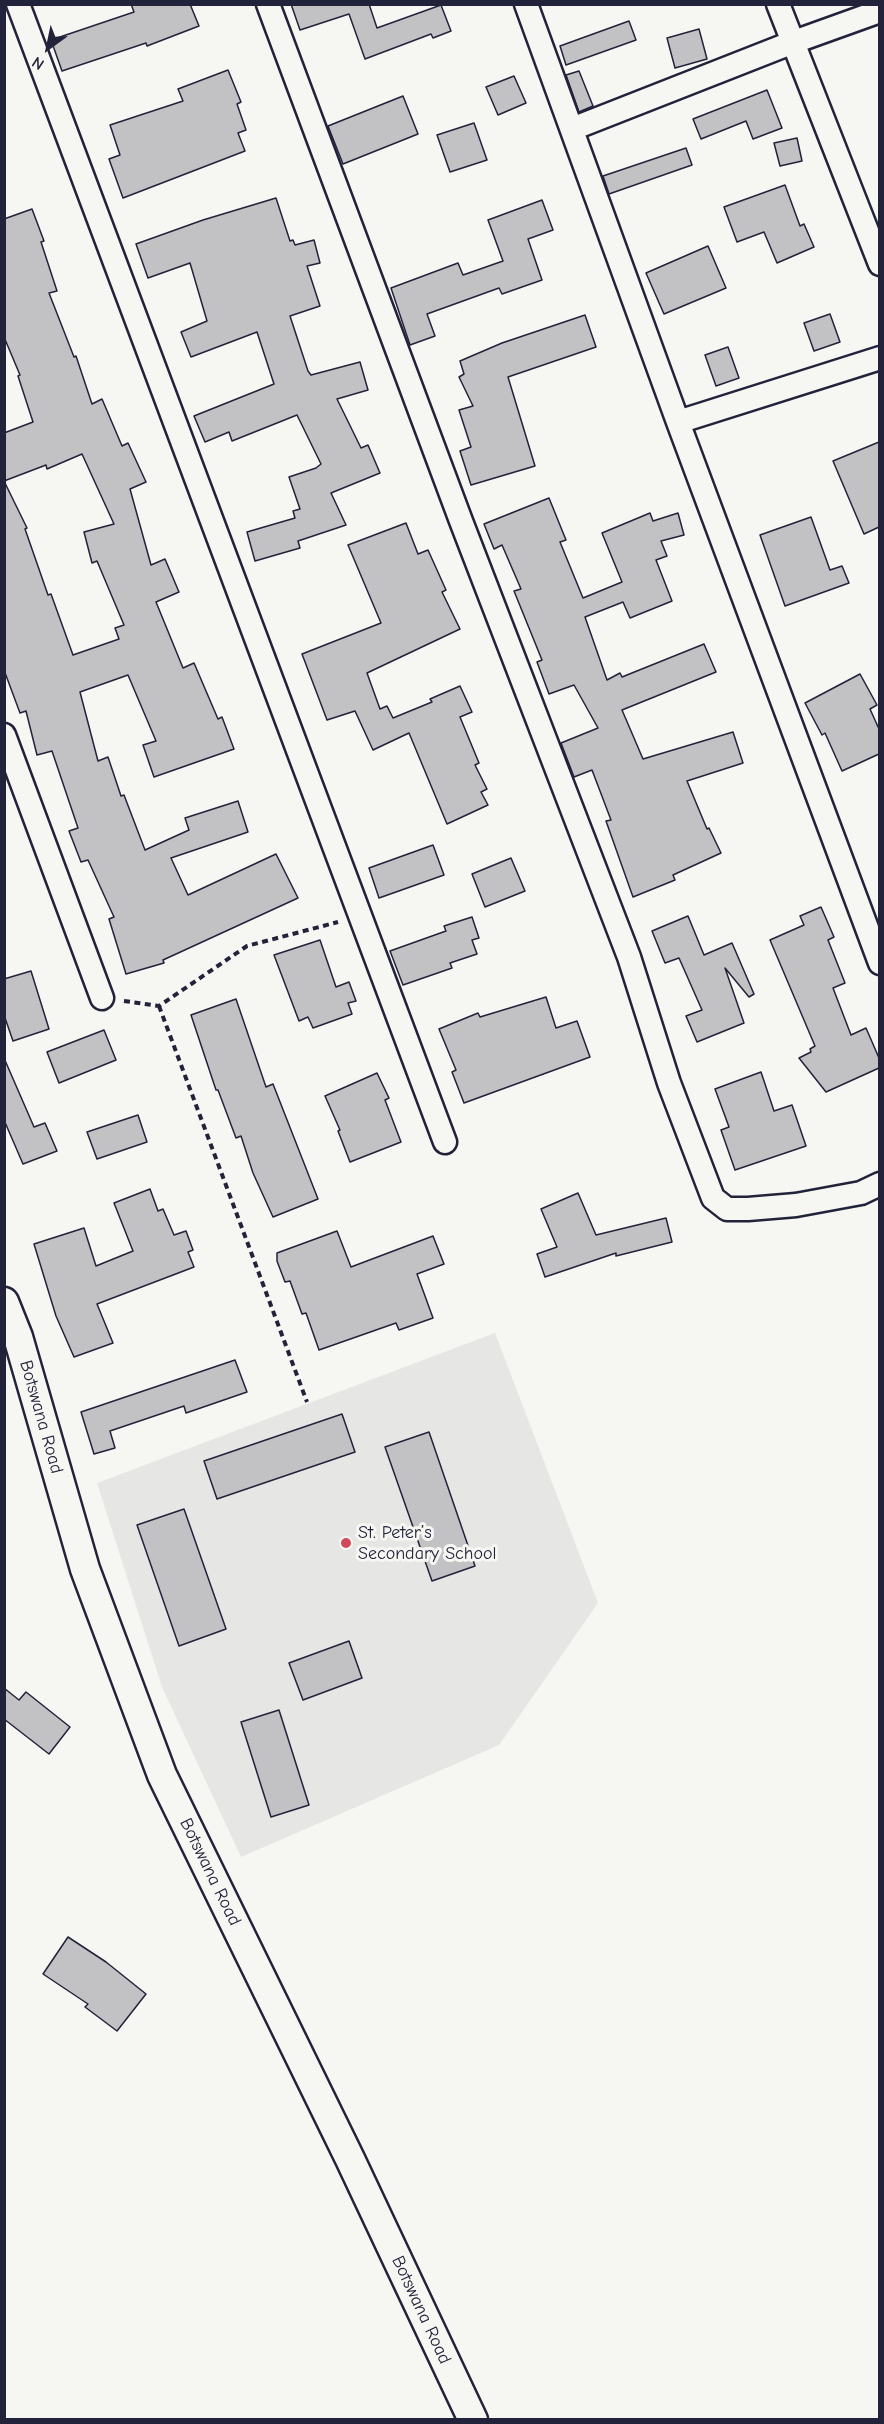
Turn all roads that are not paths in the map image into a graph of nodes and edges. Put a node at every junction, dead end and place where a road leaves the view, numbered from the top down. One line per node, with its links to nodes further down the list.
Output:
1 (18, 4): 14 (street)
2 (268, 4): 15 (street)
3 (526, 4): 7 (street)
4 (778, 4): 6 (street)
5 (879, 10): 6 (street)
6 (791, 43): 7 (street); 8 (street)
7 (572, 129): 10 (street)
8 (879, 264)
9 (879, 358): 10 (street)
10 (678, 422): 12 (street)
11 (4, 735): 13 (street)
12 (879, 963)
13 (102, 998)
14 (445, 1142)
15 (879, 1184)
16 (4, 1302): 17 (street, Botswana Road)
17 (11, 1345): 18 (street, Botswana Road)
18 (472, 2420)

